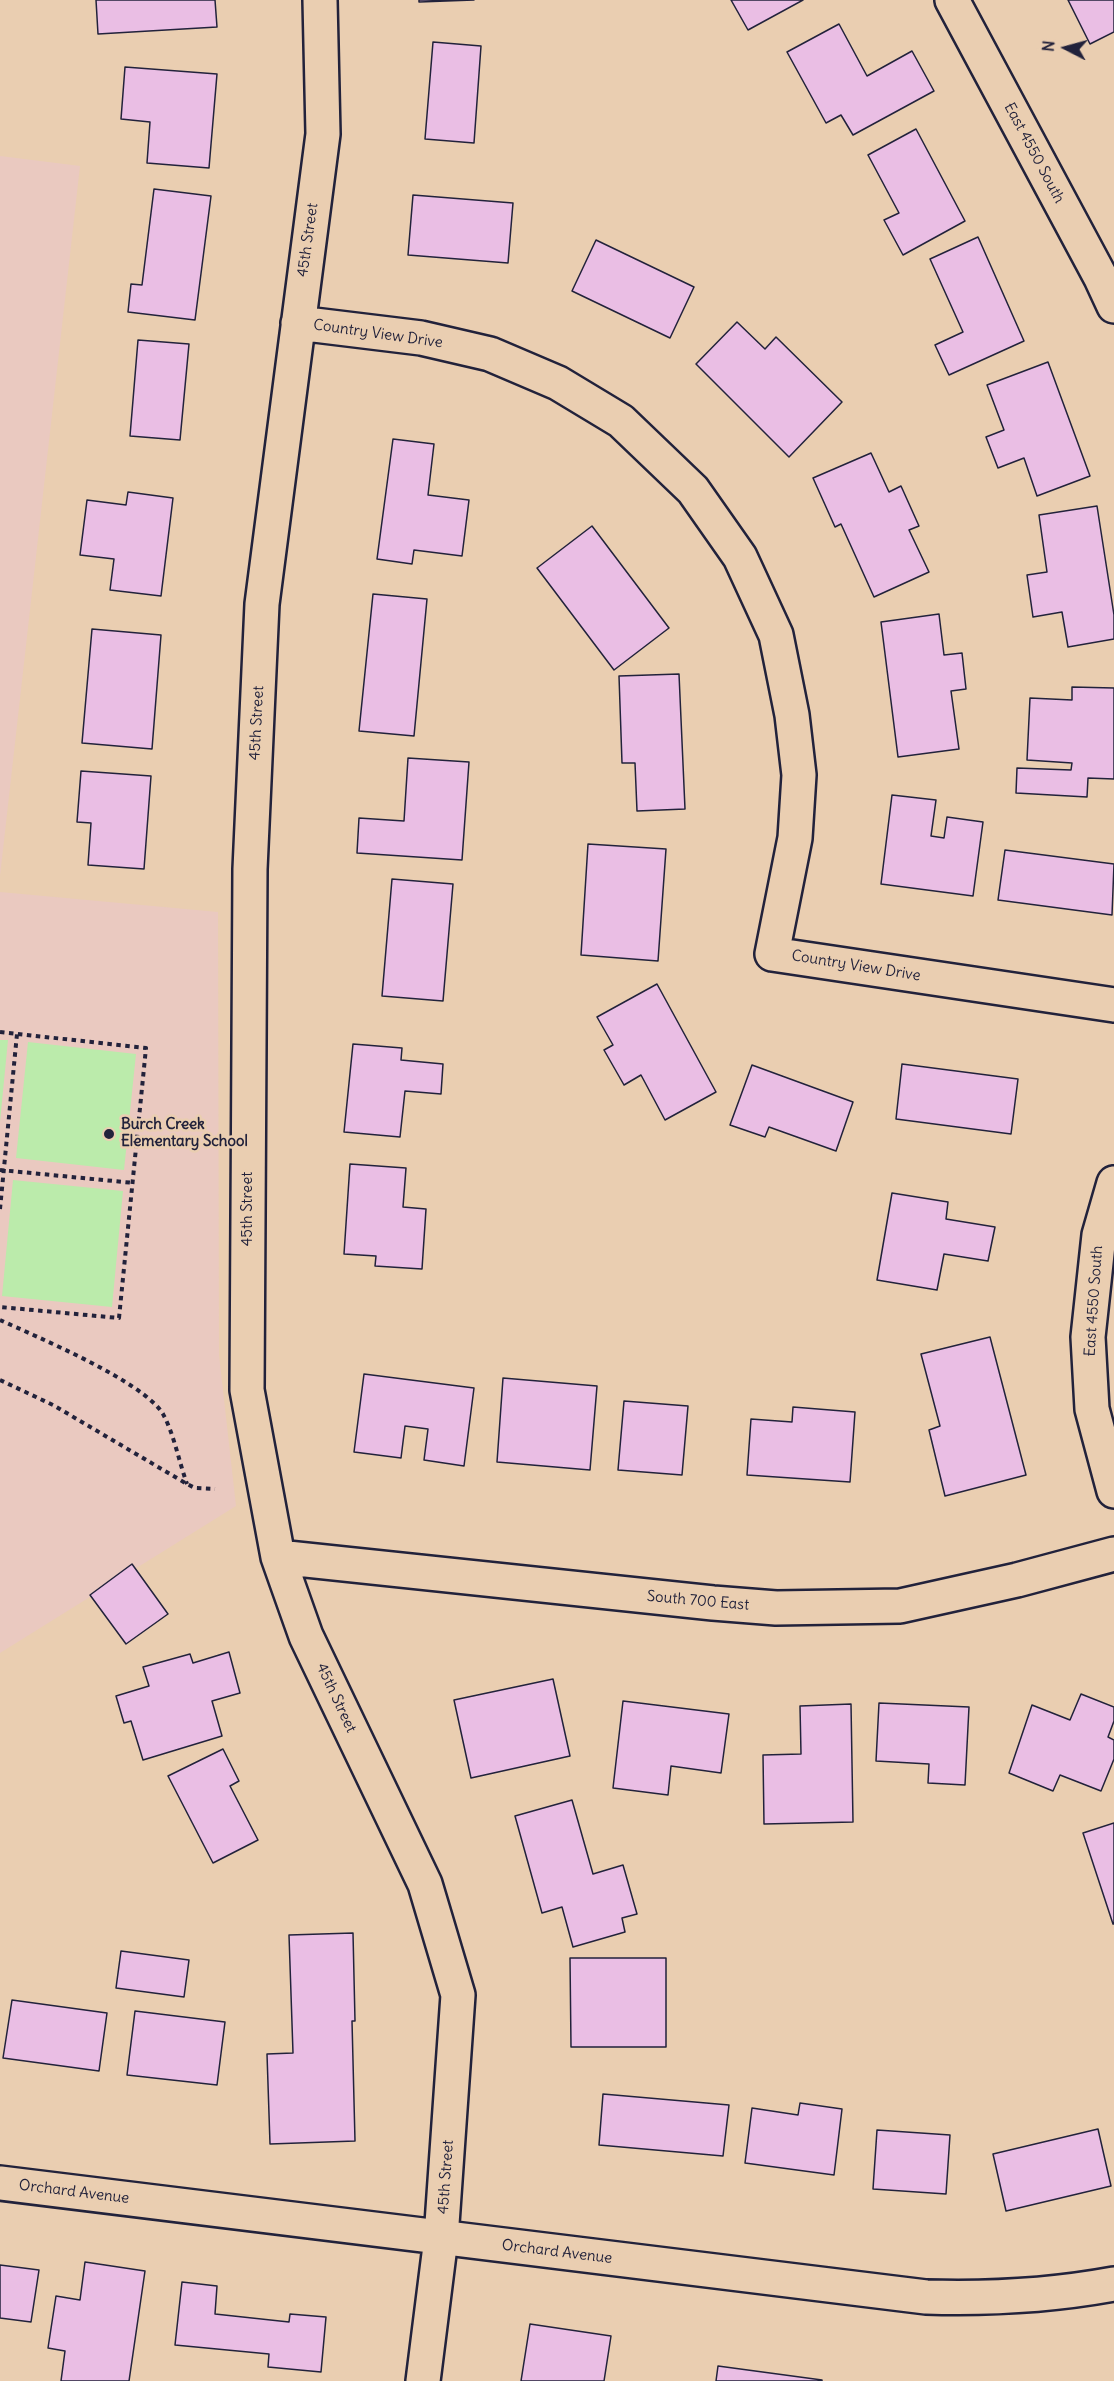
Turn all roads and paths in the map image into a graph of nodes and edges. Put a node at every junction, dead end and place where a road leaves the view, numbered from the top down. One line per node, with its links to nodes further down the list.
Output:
1 (320, 0): 4 (street, 45th Street)
2 (952, 0): 3 (street, East 4550 South)
3 (1114, 306)
4 (298, 323): 5 (street, Country View Drive); 19 (street, 45th Street)
5 (1114, 1005)
6 (0, 1032): 7 (path)
7 (17, 1034): 8 (path); 9 (path)
8 (2, 1170): 9 (path); 11 (path)
9 (134, 1183): 12 (path)
10 (1114, 1183): 17 (street, East 4550 South)
11 (0, 1209)
12 (0, 1307)
13 (0, 1320): 15 (path)
14 (0, 1380): 15 (path)
15 (187, 1484): 16 (path)
16 (215, 1489)
17 (1114, 1491)
18 (1114, 1554): 19 (street, South 700 East)
19 (278, 1557): 21 (street, 45th Street)
20 (0, 2183): 21 (street, Orchard Avenue)
21 (441, 2238): 22 (street, Orchard Avenue); 23 (street, 45th Street)
22 (1114, 2284)
23 (423, 2381)

